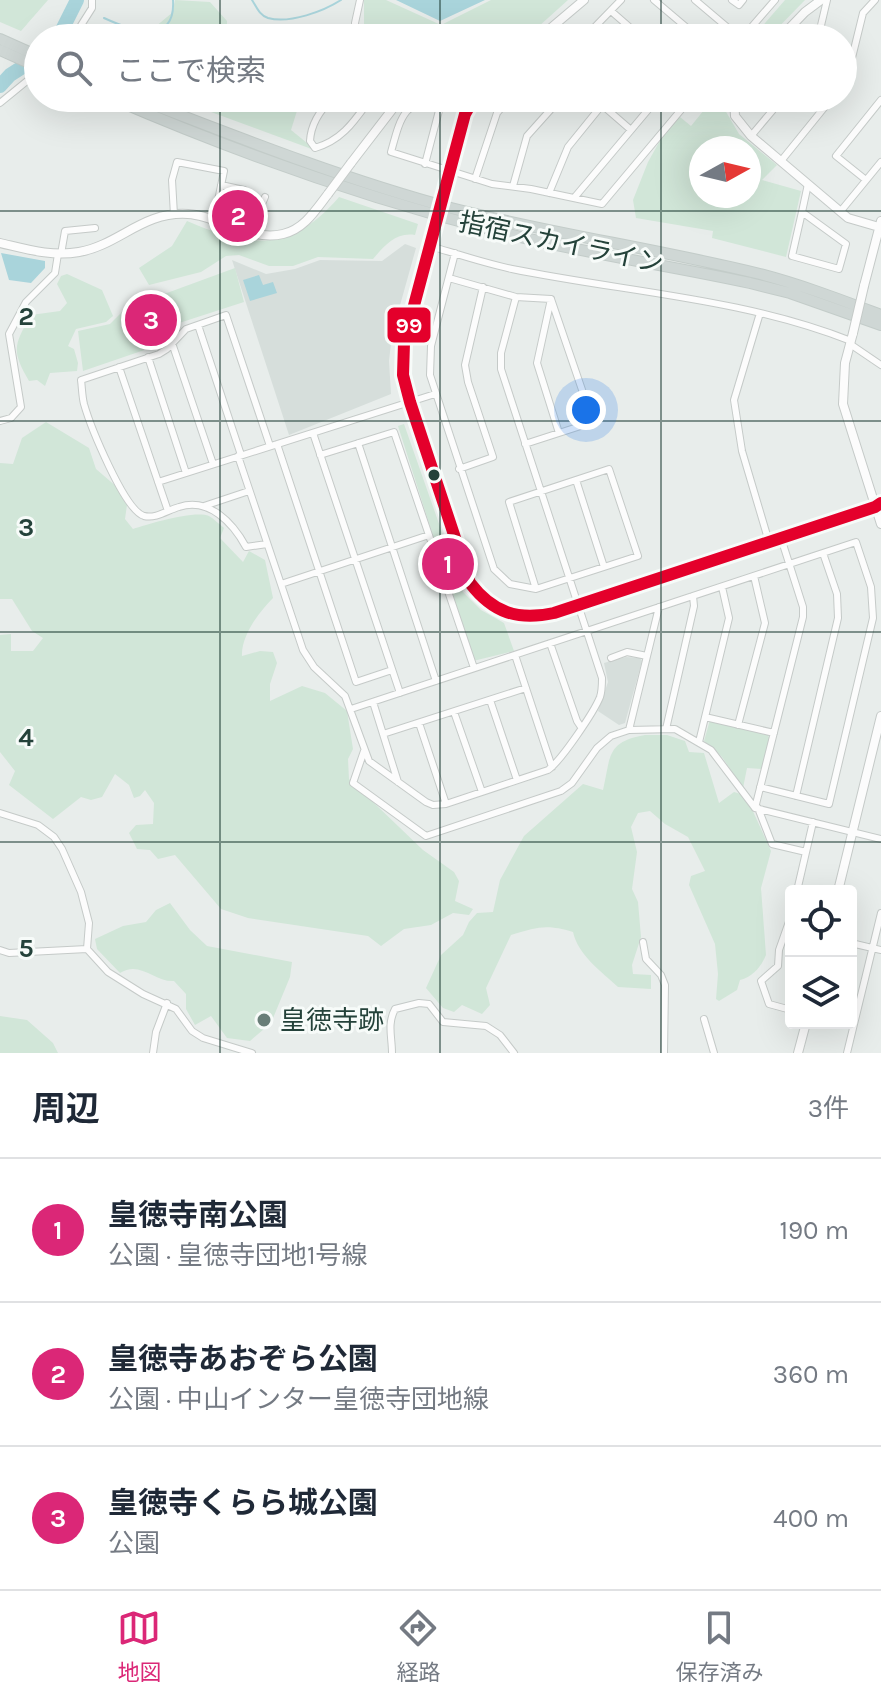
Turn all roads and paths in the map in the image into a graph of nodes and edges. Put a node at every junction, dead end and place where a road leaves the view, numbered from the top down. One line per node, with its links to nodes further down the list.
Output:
1 (92, 0): 13 (street)
2 (360, 0): 14 (street)
3 (584, 0): 15 (street)
4 (621, 0): 12 (street)
5 (654, 0): 18 (street)
6 (695, 0): 19 (street)
7 (732, 0): 8 (street)
8 (743, 0)
9 (775, 0): 20 (street)
10 (824, 0): 21 (street); 22 (street)
11 (875, 0): 23 (street)
12 (611, 11): 16 (street); 17 (street)
13 (82, 24)
14 (355, 24)
15 (556, 24)
16 (598, 24)
17 (626, 24)
18 (682, 24)
19 (724, 24)
20 (754, 24)
21 (793, 24)
22 (820, 24)
23 (857, 37)
24 (0, 39): 26 (main road)
25 (0, 50): 27 (main road)
26 (24, 50)
27 (24, 63)
28 (24, 82): 30 (street)
29 (881, 100): 56 (street)
30 (0, 103)
31 (145, 112): 82 (main road, 指宿スカイライン)
32 (172, 112): 80 (main road, 指宿スカイライン)
33 (320, 112): 34 (street)
34 (362, 112)
35 (390, 112): 70 (street, bridge)
36 (406, 112): 53 (street)
37 (439, 112): 53 (street)
38 (466, 112): 54 (street)
39 (498, 112): 55 (street)
40 (548, 112): 59 (street)
41 (596, 112): 61 (street)
42 (610, 112): 48 (street)
43 (646, 112): 48 (street)
44 (679, 112): 63 (street)
45 (735, 112): 49 (street)
46 (771, 112): 49 (street)
47 (821, 112): 51 (street)
48 (631, 130): 63 (street)
49 (751, 136)
50 (761, 144): 51 (street)
51 (781, 161): 57 (street)
52 (881, 162): 56 (street)
53 (425, 164): 54 (street)
54 (448, 176): 55 (street); 71 (street, bridge)
55 (475, 179): 59 (street)
56 (866, 180): 65 (street)
57 (808, 184): 64 (street); 65 (street)
58 (221, 185): 60 (street); 66 (street); 67 (street)
59 (513, 186): 61 (street)
60 (244, 190)
61 (549, 193): 63 (street)
62 (265, 197): 70 (street)
63 (574, 198)
64 (802, 212): 64 (street)
65 (840, 212): 68 (street)
66 (174, 215): 67 (street); 74 (street)
67 (214, 220): 70 (street)
68 (880, 224): 83 (street, bridge)
69 (95, 228): 74 (street)
70 (250, 232)
71 (431, 242): 73 (street); 89 (street)
72 (0, 243): 74 (street)
73 (455, 253): 75 (street); 79 (street)
74 (59, 254): 90 (street)
75 (449, 278): 76 (street); 88 (street)
76 (483, 287): 77 (street); 99 (street)
77 (516, 297): 78 (street); 94 (street)
78 (551, 299): 92 (street); 92 (street)
79 (760, 313): 83 (street); 111 (street)
80 (881, 315)
81 (198, 325): 84 (street); 95 (street); 97 (street)
82 (881, 325)
83 (851, 339): 86 (street); 105 (street)
84 (172, 343): 85 (street); 98 (street)
85 (148, 357): 87 (street); 100 (street)
86 (881, 365)
87 (119, 367): 102 (street); 107 (street)
88 (435, 394): 89 (street); 99 (street)
89 (410, 402): 91 (street); 125 (street)
90 (0, 421)
91 (313, 433): 95 (street); 96 (street)
92 (559, 433): 94 (street)
93 (358, 443): 96 (street); 109 (street); 113 (street)
94 (525, 444): 104 (street)
95 (274, 445): 97 (street); 118 (street)
96 (320, 455): 115 (street)
97 (240, 456): 98 (street); 103 (street)
98 (213, 464): 100 (street)
99 (459, 469): 123 (street)
100 (186, 473): 102 (street)
101 (576, 480): 104 (street); 117 (street); 117 (street)
102 (158, 482): 107 (street)
103 (249, 491): 106 (street); 112 (street)
104 (541, 491): 120 (street); 123 (street)
105 (878, 505): 108 (street); 110 (street)
106 (204, 506): 107 (street); 112 (street)
107 (168, 511)
108 (881, 524)
109 (429, 535): 113 (street); 132 (street)
110 (781, 538): 111 (street); 116 (street)
111 (769, 542): 125 (street)
112 (267, 544): 121 (street)
113 (392, 547): 115 (street); 134 (street)
114 (823, 553): 116 (street); 157 (street); 157 (street)
115 (355, 559): 118 (street); 133 (street)
116 (789, 564): 119 (street); 148 (street)
117 (604, 567): 120 (street)
118 (319, 571): 121 (street); 133 (street)
119 (754, 576): 122 (street); 144 (street)
120 (570, 579): 123 (street); 125 (street)
121 (281, 584): 139 (street)
122 (722, 587): 124 (street); 142 (street)
123 (536, 589)
124 (693, 596): 126 (street); 146 (street)
125 (579, 604): 127 (street)
126 (659, 607): 127 (street); 130 (street)
127 (588, 631): 128 (street); 145 (street)
128 (550, 643): 129 (street); 145 (street)
129 (515, 655): 132 (street); 135 (street)
130 (647, 656): 131 (street); 147 (street)
131 (611, 658)
132 (474, 668): 134 (street)
133 (392, 670): 136 (street)
134 (436, 681): 136 (street)
135 (526, 688): 137 (street); 152 (street)
136 (400, 693): 138 (street)
137 (490, 700): 140 (street); 153 (street)
138 (373, 702): 139 (street); 149 (street)
139 (351, 709): 151 (street)
140 (454, 712): 143 (street); 156 (street)
141 (881, 716): 162 (street)
142 (705, 717): 144 (street); 150 (street)
143 (419, 723): 149 (street); 158 (street)
144 (738, 725): 148 (street)
145 (581, 727): 152 (street)
146 (666, 729): 147 (street); 150 (street)
147 (629, 730): 151 (street)
148 (774, 733): 155 (street)
149 (383, 734): 154 (street)
150 (699, 742): 159 (street)
151 (364, 751): 154 (street)
152 (552, 767): 153 (street)
153 (517, 780): 156 (street)
154 (398, 783): 158 (street)
155 (760, 787): 157 (street); 159 (street)
156 (482, 792): 158 (street)
157 (796, 796)
158 (446, 804)
159 (756, 808): 161 (street); 164 (street)
160 (0, 813): 172 (street)
161 (813, 822): 162 (street); 164 (street)
162 (852, 832): 163 (street); 166 (street)
163 (881, 839)
164 (806, 852): 165 (street)
165 (798, 885)
166 (839, 885)
167 (881, 913): 171 (street)
168 (785, 937): 176 (street)
169 (643, 942): 183 (street)
170 (857, 944): 171 (street)
171 (872, 948): 174 (street); 186 (street)
172 (87, 949): 173 (street); 175 (street)
173 (0, 950)
174 (881, 950)
175 (167, 1003): 179 (street); 180 (street)
176 (785, 1008)
177 (704, 1019): 184 (street)
178 (804, 1029): 185 (street)
179 (153, 1053)
180 (252, 1053)
181 (392, 1053): 182 (street)
182 (514, 1053)
183 (664, 1053)
184 (714, 1053)
185 (798, 1053)
186 (847, 1053)

